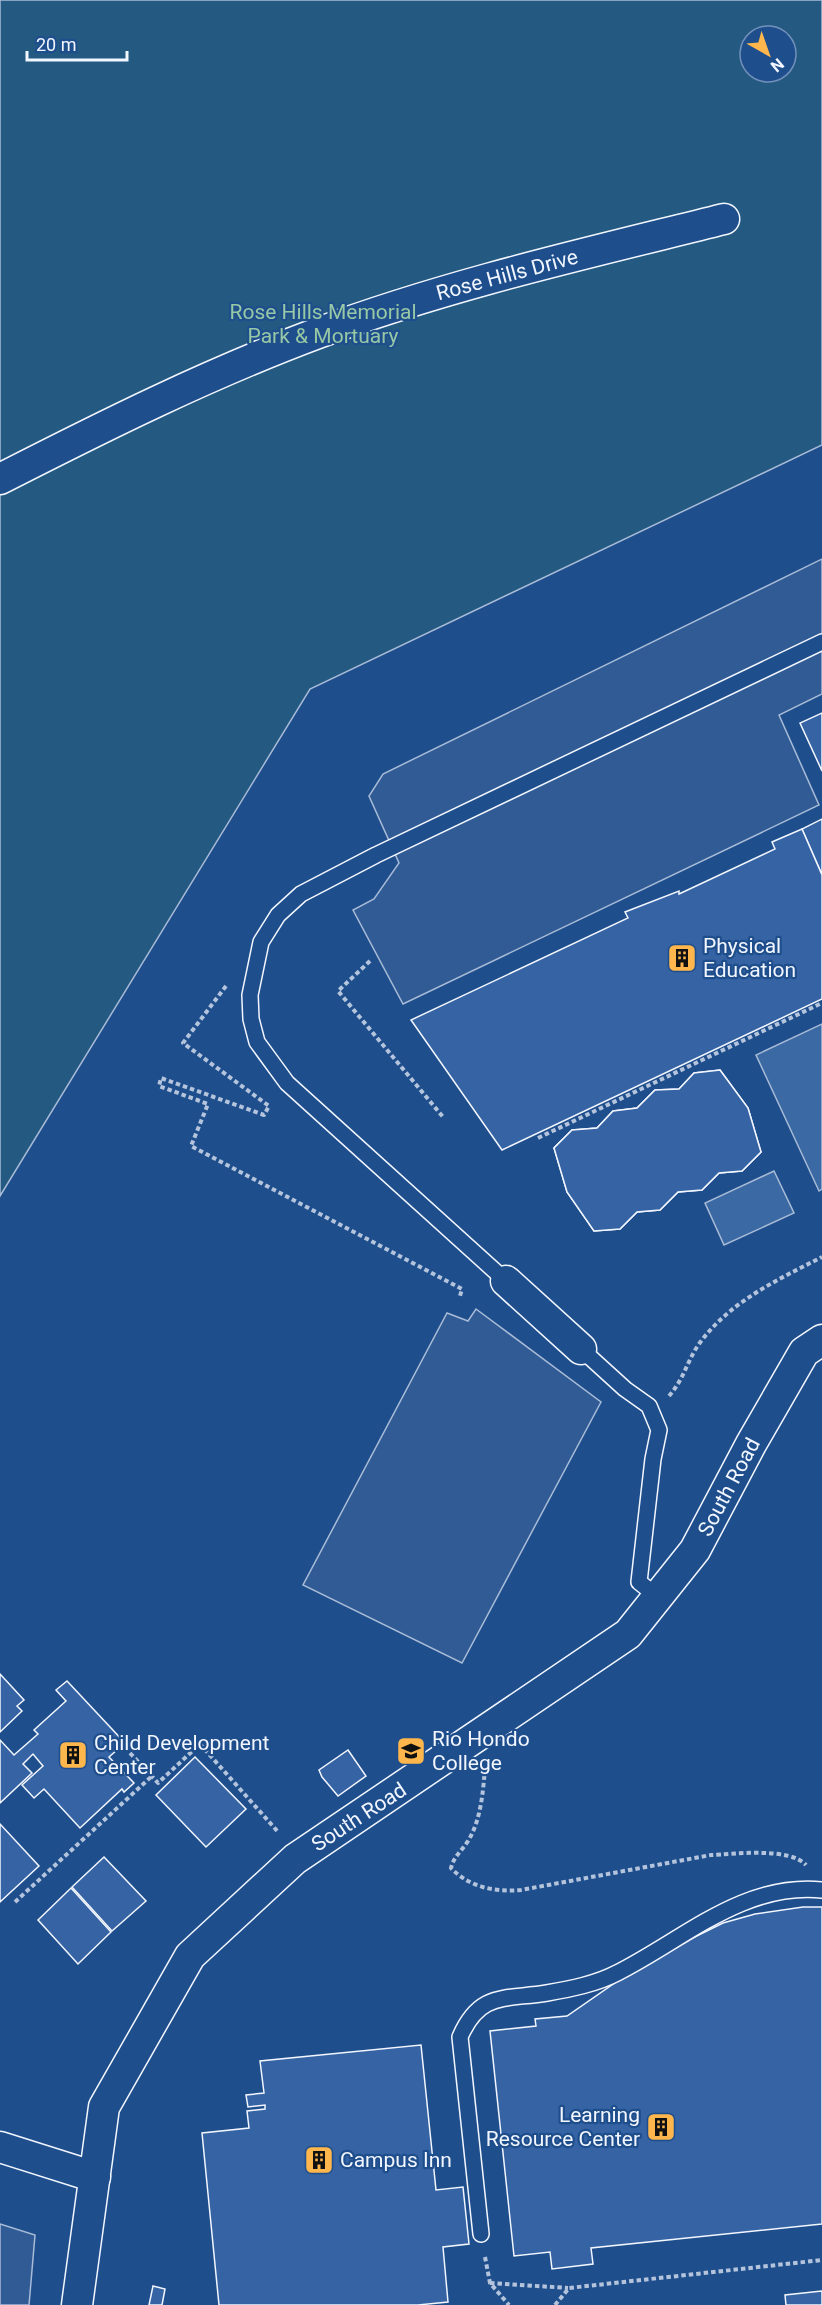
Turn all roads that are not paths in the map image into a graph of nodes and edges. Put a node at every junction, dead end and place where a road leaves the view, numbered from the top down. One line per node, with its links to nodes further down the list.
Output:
1 (724, 219): 2 (street, Rose Hills Drive)
2 (0, 479)
3 (822, 642): 4 (lane)
4 (506, 1281): 6 (street)
5 (822, 1340): 7 (street, South Road)
6 (581, 1349): 7 (lane)
7 (657, 1597): 10 (street, South Road)
8 (817, 1889): 11 (lane)
9 (0, 2147): 10 (street)
10 (95, 2177): 12 (street, South Road)
11 (481, 2234)
12 (77, 2305)

